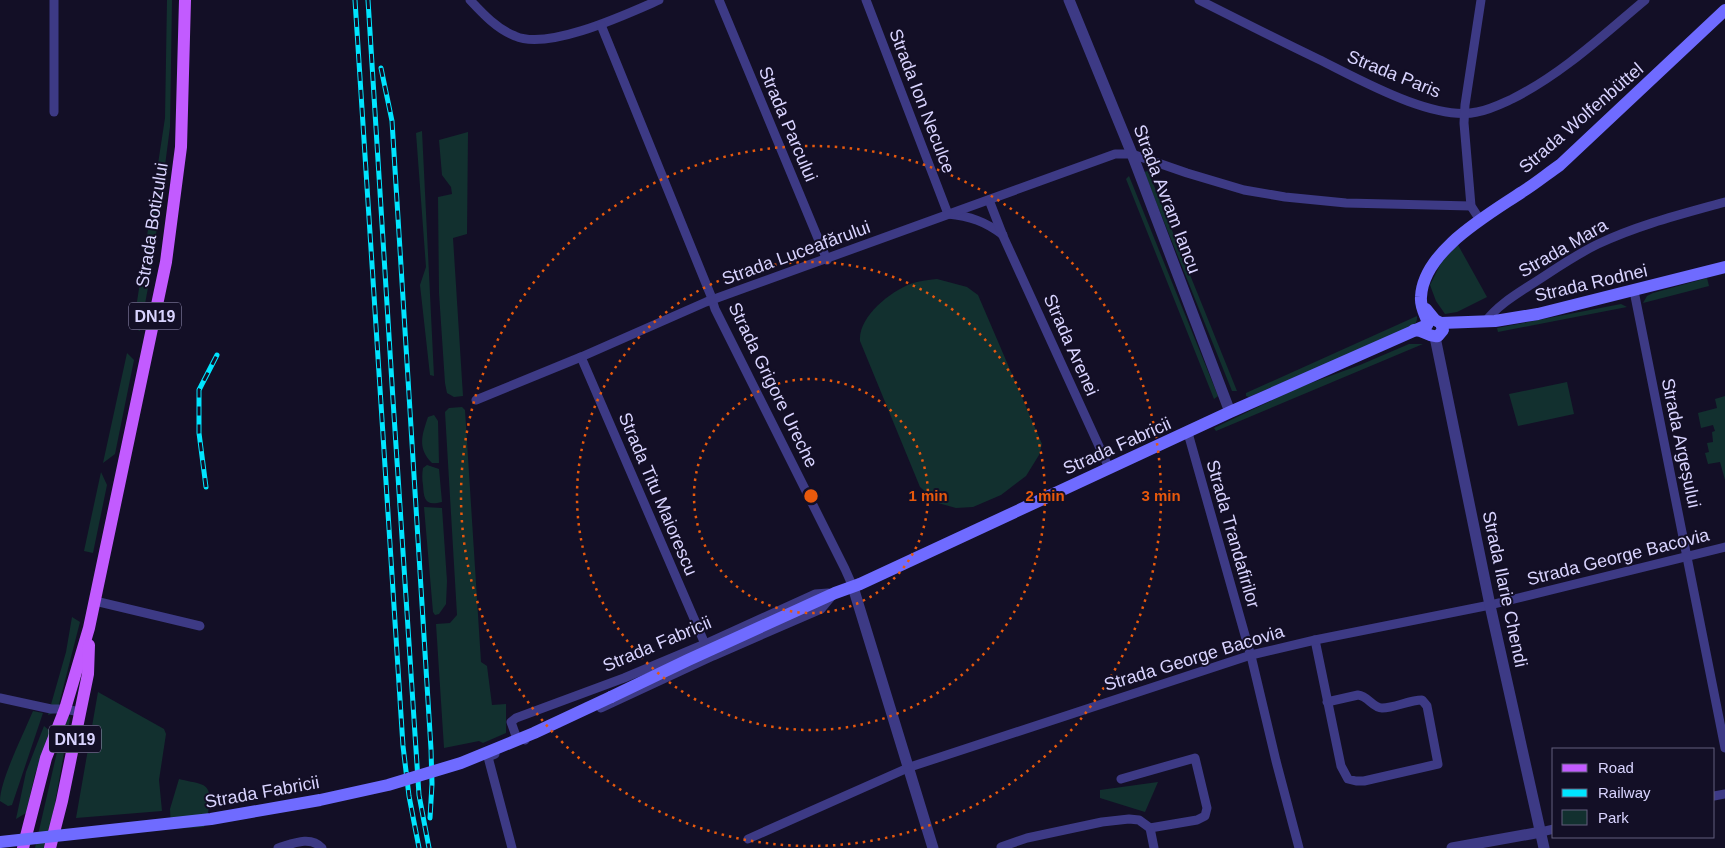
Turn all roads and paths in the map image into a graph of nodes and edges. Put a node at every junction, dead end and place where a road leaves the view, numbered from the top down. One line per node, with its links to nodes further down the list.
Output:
1 (54, 0): 13 (street)
2 (185, 0): 37 (main road, Strada Botizului / DN19)
3 (470, 0): 12 (street)
4 (659, 0): 12 (street)
5 (719, 0): 22 (street, Strada Parcului)
6 (866, 0): 19 (street, Strada Ion Neculce)
7 (1069, 0): 15 (street, Strada Avram Iancu)
8 (1199, 0): 14 (street, Strada Paris)
9 (1481, 0): 14 (street)
10 (1645, 0): 14 (street, Strada Paris)
11 (1725, 10): 20 (main road, Strada Wolfenbüttel)
12 (601, 25): 25 (street, Strada Grigore Ureche)
13 (54, 112)
14 (1464, 113): 18 (street)
15 (1132, 154): 16 (street, Strada Luceafărului); 18 (street); 30 (street, Strada Avram Iancu)
16 (989, 200): 19 (street, Strada Luceafărului); 21 (street, Strada Arenei)
17 (1725, 202): 26 (street, Strada Mara)
18 (1471, 206): 20 (street)
19 (948, 214): 21 (street); 22 (street, Strada Luceafărului)
20 (1480, 220): 27 (main road, Strada Wolfenbüttel)
21 (1003, 236): 32 (street, Strada Arenei)
22 (827, 260): 25 (street, Strada Luceafărului)
23 (1725, 267): 24 (main road, Strada Rodnei)
24 (1634, 291): 26 (main road, Strada Rodnei); 34 (street, Strada Argeșului)
25 (712, 300): 28 (street, Strada Luceafărului); 35 (street, Strada Grigore Ureche)
26 (1485, 322): 27 (main road, Strada Rodnei)
27 (1431, 328): 30 (main road, Strada Fabricii); 38 (street, Strada Ilarie Chendi)
28 (581, 357): 29 (street, Strada Luceafărului); 42 (street, Strada Titu Maiorescu)
29 (476, 400)
30 (1230, 412): 31 (main road, Strada Fabricii)
31 (1188, 433): 32 (main road, Strada Fabricii); 43 (street, Strada Trandafirilor)
32 (1109, 468): 35 (main road, Strada Fabricii)
33 (1725, 547): 34 (street, Strada George Bacovia)
34 (1688, 556): 38 (street, Strada George Bacovia); 49 (street, Strada Argeșului)
35 (853, 587): 36 (main road, Strada Fabricii); 50 (street, Strada Grigore Ureche)
36 (835, 593): 42 (street, Strada Fabricii); 48 (street, Strada Fabricii); 56 (main road, Strada Fabricii, bridge)
37 (95, 601): 39 (street); 40 (main road, Strada Botizului / DN19)
38 (1490, 605): 41 (street, Strada George Bacovia); 54 (street, Strada Ilarie Chendi)
39 (200, 626)
40 (89, 628): 46 (main road, Strada Botizului / DN19); 47 (main road, Strada Botizului / DN19)
41 (1315, 640): 43 (street, Strada George Bacovia); 45 (street)
42 (705, 644): 48 (street, Strada Fabricii)
43 (1251, 655): 50 (street, Strada George Bacovia); 65 (street, Strada Trandafirilor)
44 (0, 698): 46 (street)
45 (1327, 702): 45 (street)
46 (65, 709): 47 (street); 59 (main road, Strada Botizului / DN19)
47 (80, 712): 60 (main road, Strada Botizului / DN19)
48 (527, 741): 62 (street)
49 (1725, 748)
50 (910, 767): 55 (street, Strada George Bacovia); 63 (street, Strada Grigore Ureche)
51 (1121, 779): 52 (street)
52 (1150, 828): 58 (street); 64 (street)
53 (1552, 829): 54 (street)
54 (1541, 832): 66 (street); 67 (street, Strada Ilarie Chendi)
55 (748, 839)
56 (0, 842)
57 (320, 846): 61 (street)
58 (1001, 847)
59 (23, 848)
60 (50, 848)
61 (278, 848)
62 (512, 848)
63 (934, 848)
64 (1154, 848)
65 (1298, 848)
66 (1452, 848)
67 (1544, 848)

